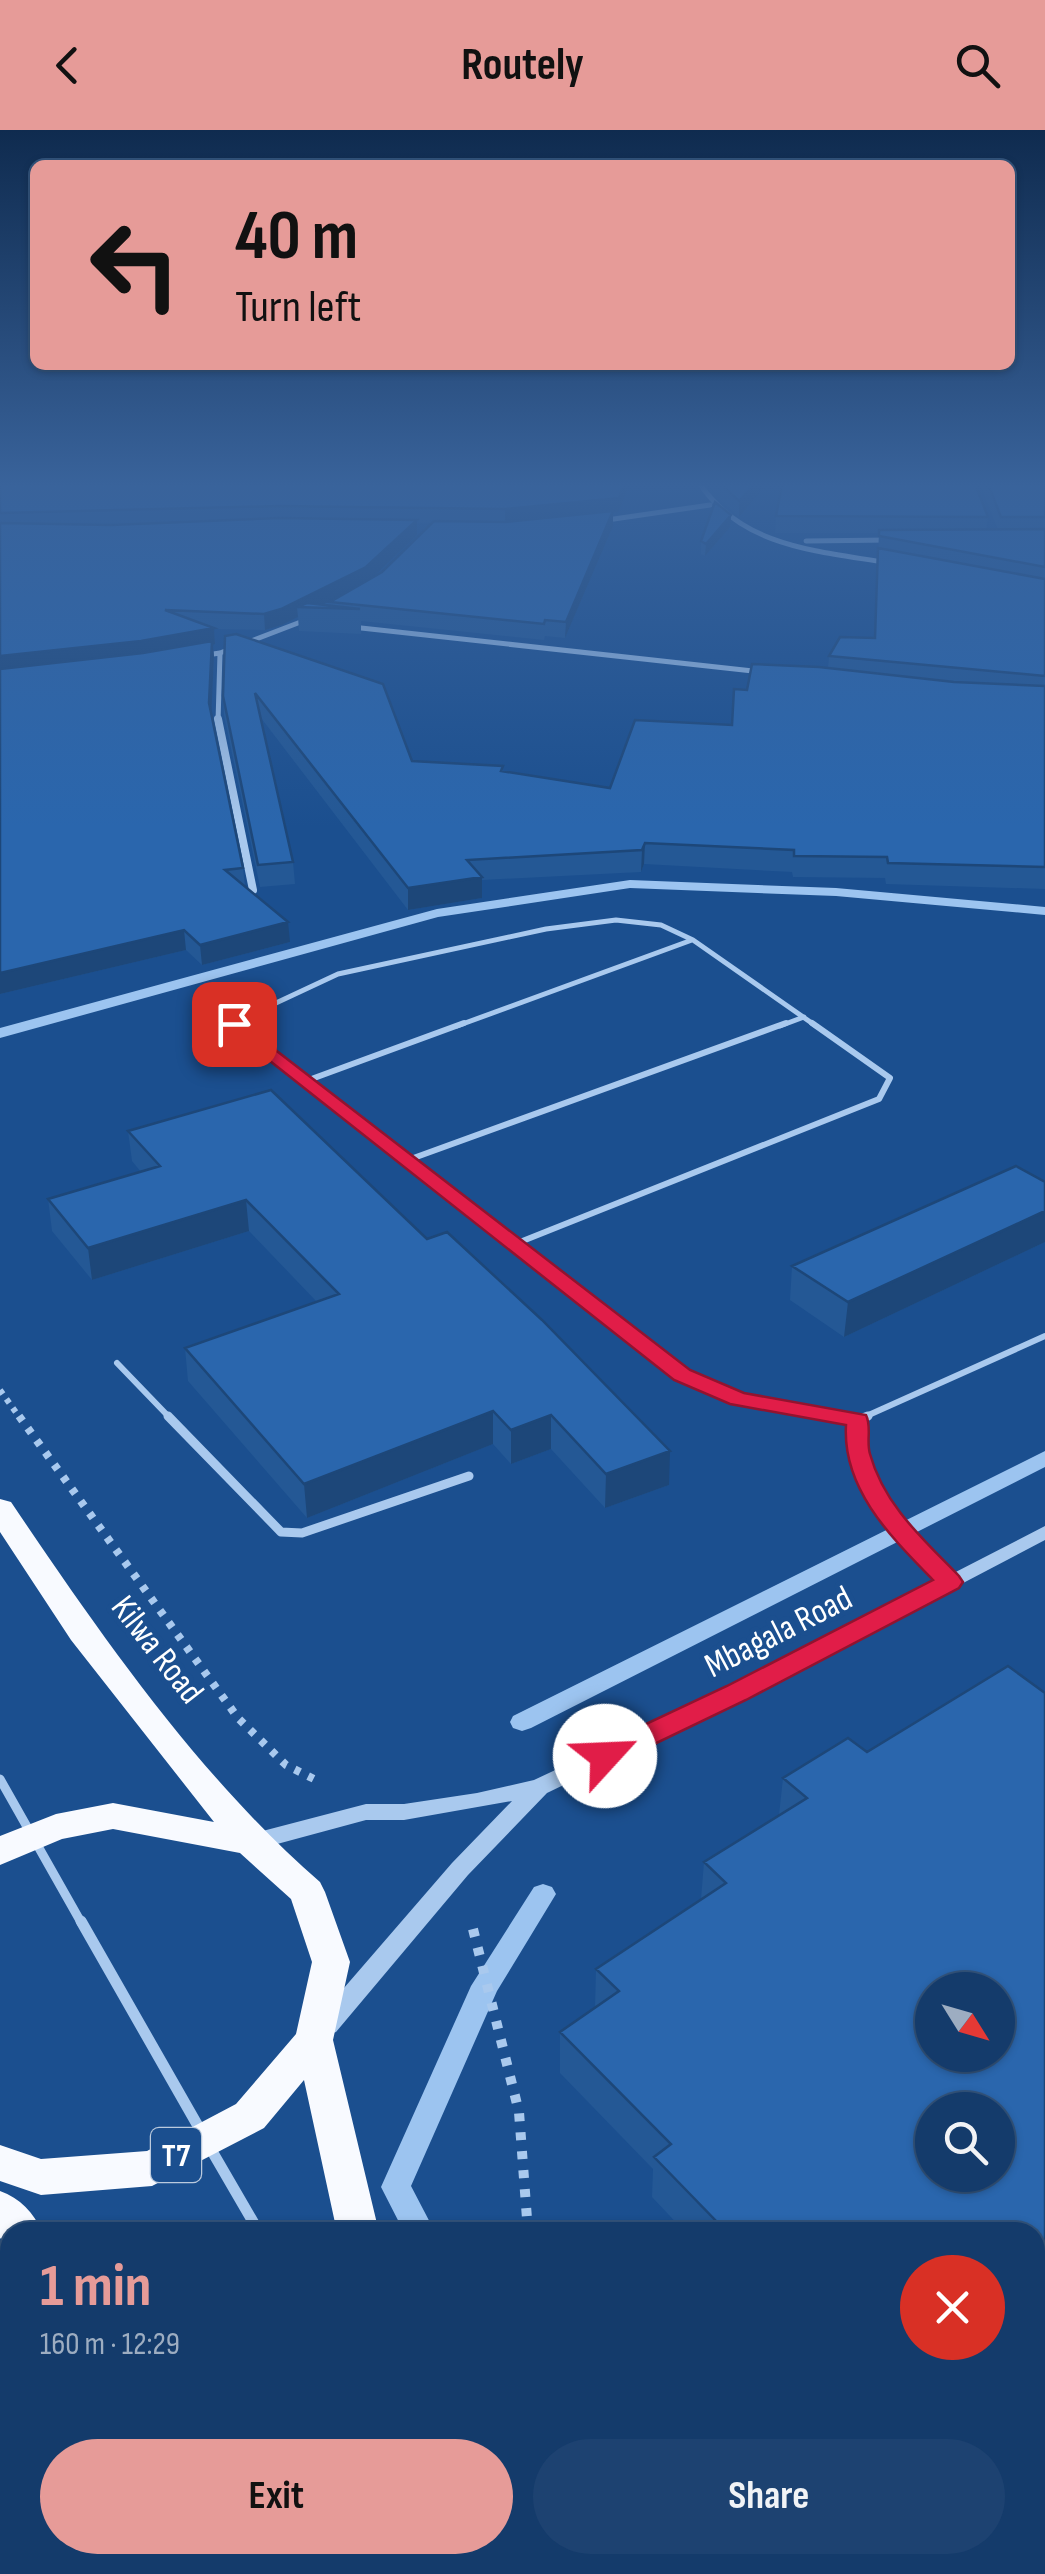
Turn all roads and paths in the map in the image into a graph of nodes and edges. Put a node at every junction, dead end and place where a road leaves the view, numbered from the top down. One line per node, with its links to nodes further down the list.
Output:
1 (319, 614): 2 (street)
2 (306, 621): 3 (street); 5 (street)
3 (324, 623)
4 (342, 626): 7 (street)
5 (220, 653): 6 (street); 8 (street)
6 (187, 658)
7 (763, 672)
8 (253, 890)
9 (693, 940): 10 (lane); 11 (lane); 11 (lane)
10 (804, 1017): 12 (lane); 13 (lane)
11 (306, 1081): 12 (lane)
12 (408, 1160): 13 (lane)
13 (515, 1244): 16 (lane)
14 (1045, 1336): 16 (lane)
15 (117, 1363): 17 (lane)
16 (858, 1420): 20 (lane)
17 (469, 1476)
18 (0, 1509): 24 (highway, Kilwa Road / T7)
19 (1045, 1532): 20 (street, Mbagala Road)
20 (950, 1582): 22 (street, Mbagala Road)
21 (0, 1779): 23 (lane)
22 (539, 1787): 24 (street, Mbagala Road); 26 (street, Mbagala Road)
23 (33, 1837): 24 (highway); 25 (highway); 27 (lane)
24 (250, 1842): 26 (highway, T7)
25 (0, 1851)
26 (314, 2040): 27 (highway, T7); 30 (highway, T7)
27 (206, 2140): 28 (highway, T7); 29 (lane)
28 (0, 2163)
29 (254, 2222)
30 (356, 2222)

